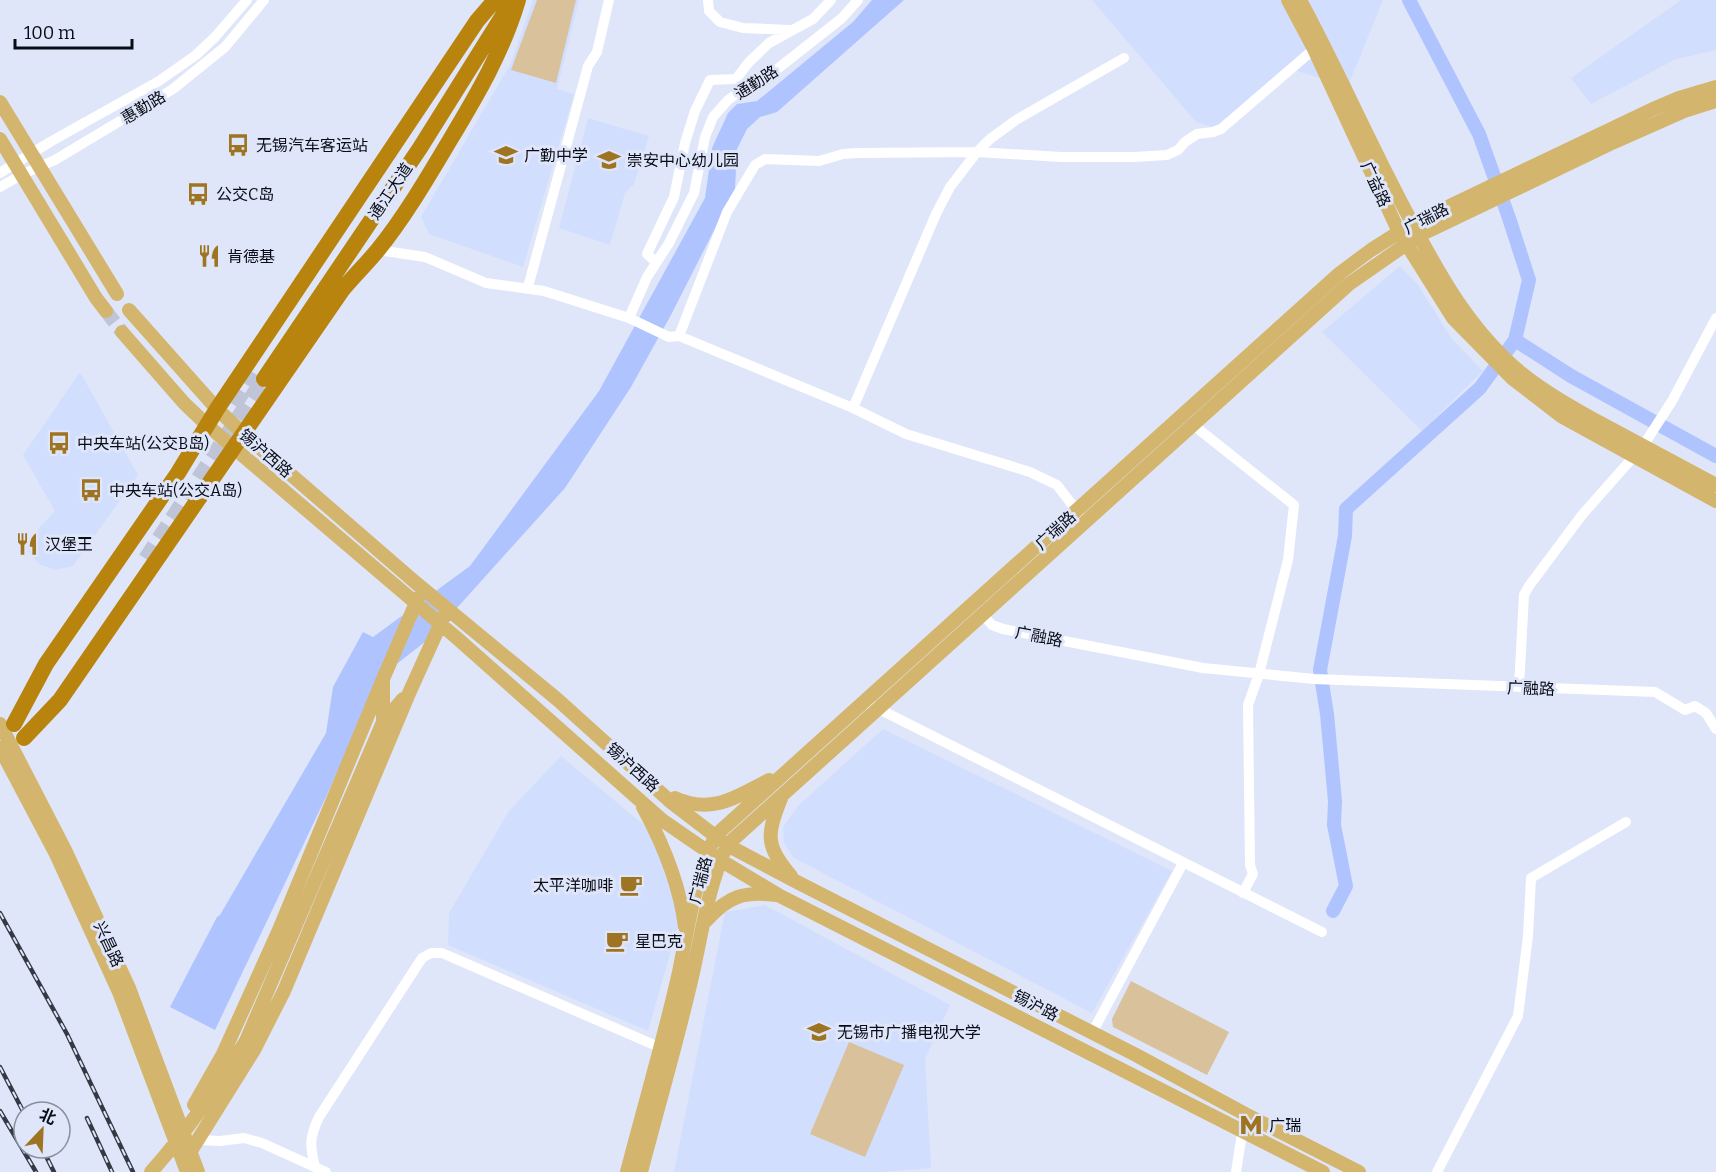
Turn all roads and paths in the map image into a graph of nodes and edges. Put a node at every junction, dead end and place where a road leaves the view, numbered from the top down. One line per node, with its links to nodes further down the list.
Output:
1 (246, 0): 19 (street, 惠勤路)
2 (264, 0): 21 (street, 惠勤路)
3 (497, 0): 4 (highway, 通江大道); 40 (highway)
4 (512, 0)
5 (518, 0): 28 (highway)
6 (609, 0): 30 (street)
7 (708, 0): 12 (street)
8 (831, 0): 12 (street)
9 (1288, 0): 13 (main road, 广益路)
10 (1300, 0): 13 (main road, 广益路)
11 (856, 1): 29 (street, 通勤路)
12 (791, 30): 29 (street)
13 (1317, 43): 20 (street); 26 (main road, 广益路); 27 (main road, 广益路)
14 (1124, 58): 20 (street)
15 (1716, 87): 24 (main road, 广瑞路)
16 (1716, 101): 24 (main road, 广瑞路)
17 (0, 102): 19 (main road)
18 (0, 139): 22 (main road)
19 (32, 152): 21 (main road); 22 (street, 惠勤路)
20 (977, 152): 37 (street); 39 (street)
21 (41, 168): 22 (street, 惠勤路); 31 (main road)
22 (19, 169): 23 (street, 惠勤路); 25 (street, 惠勤路); 33 (main road)
23 (0, 173)
24 (1526, 177): 26 (main road, 广瑞路)
25 (0, 187)
26 (1415, 230): 27 (main road, 广瑞路); 38 (main road, 广益路)
27 (1402, 238): 38 (main road, 广益路); 41 (main road, 广瑞路); 48 (main road, 广瑞路)
28 (378, 250): 30 (street); 43 (highway)
29 (656, 262): 34 (street, 通勤路)
30 (528, 287): 34 (street)
31 (117, 294)
32 (129, 310): 40 (main road, 锡沪西路)
33 (106, 311)
34 (628, 318): 37 (street)
35 (1716, 318): 44 (street)
36 (122, 332): 42 (main road, 锡沪西路)
37 (674, 337): 39 (street)
38 (1488, 348): 44 (main road)
39 (853, 408): 48 (street)
40 (217, 409): 42 (highway); 43 (main road, 锡沪西路)
41 (1192, 424): 48 (main road, 广瑞路); 55 (street)
42 (207, 425): 43 (main road, 锡沪西路); 62 (highway)
43 (239, 441): 50 (main road, 锡沪西路); 51 (main road, 锡沪西路); 62 (highway)
44 (1639, 452): 46 (main road); 47 (main road); 57 (street)
45 (195, 466): 62 (highway)
46 (1716, 485)
47 (1716, 501)
48 (1080, 516): 53 (main road, 广瑞路); 59 (main road, 广瑞路)
49 (146, 559): 62 (highway)
50 (419, 585): 51 (main road); 52 (main road, 锡沪西路)
51 (412, 601): 54 (main road, 锡沪西路); 56 (main road)
52 (448, 609): 54 (main road); 67 (main road, 锡沪西路)
53 (982, 614): 55 (street, 广融路); 60 (main road, 广瑞路)
54 (440, 624): 58 (main road); 69 (main road, 锡沪西路)
55 (1259, 674): 57 (street, 广融路); 77 (street)
56 (383, 680): 61 (main road); 85 (main road)
57 (1519, 687): 63 (street, 广融路)
58 (410, 691): 61 (main road); 87 (main road)
59 (865, 702): 60 (street); 65 (main road, 广瑞路)
60 (878, 709): 68 (main road, 广瑞路); 75 (street)
61 (383, 722): 90 (main road)
62 (13, 729): 66 (main road, 兴昌路)
63 (1716, 729)
64 (0, 748): 66 (main road, 兴昌路)
65 (787, 771): 67 (main road); 71 (main road, 广瑞路)
66 (26, 783): 85 (main road, 兴昌路)
67 (659, 791): 71 (main road, 锡沪西路)
68 (784, 793): 72 (main road, 广瑞路); 76 (main road)
69 (640, 800): 73 (main road, 锡沪路); 81 (main road)
70 (1626, 822): 97 (street)
71 (716, 835): 72 (main road, 锡沪路); 73 (main road, 广瑞路)
72 (727, 845): 74 (main road, 广瑞路); 76 (main road, 锡沪路)
73 (708, 851): 74 (main road, 锡沪路); 81 (main road, 广瑞路)
74 (720, 860): 78 (main road, 锡沪路); 79 (main road, 广瑞路)
75 (1183, 863): 77 (street); 82 (street)
76 (797, 882): 82 (main road, 锡沪路)
77 (1243, 893): 80 (street)
78 (780, 896): 79 (main road); 86 (main road, 锡沪路)
79 (703, 925): 93 (main road, 广瑞路)
80 (1322, 932)
81 (686, 933): 83 (main road, 广瑞路)
82 (1092, 1033): 84 (main road, 锡沪路)
83 (659, 1047): 89 (street); 92 (main road, 广瑞路)
84 (1245, 1114): 86 (street); 96 (main road, 锡沪路)
85 (177, 1130): 88 (main road, 兴昌路)
86 (1243, 1131): 94 (street); 95 (main road, 锡沪路)
87 (199, 1140): 88 (main road); 89 (street)
88 (187, 1162): 91 (main road, 兴昌路)
89 (321, 1170)
90 (151, 1172)
91 (198, 1172)
92 (627, 1172)
93 (641, 1172)
94 (1236, 1172)
95 (1323, 1172)
96 (1359, 1172)
97 (1437, 1172)

